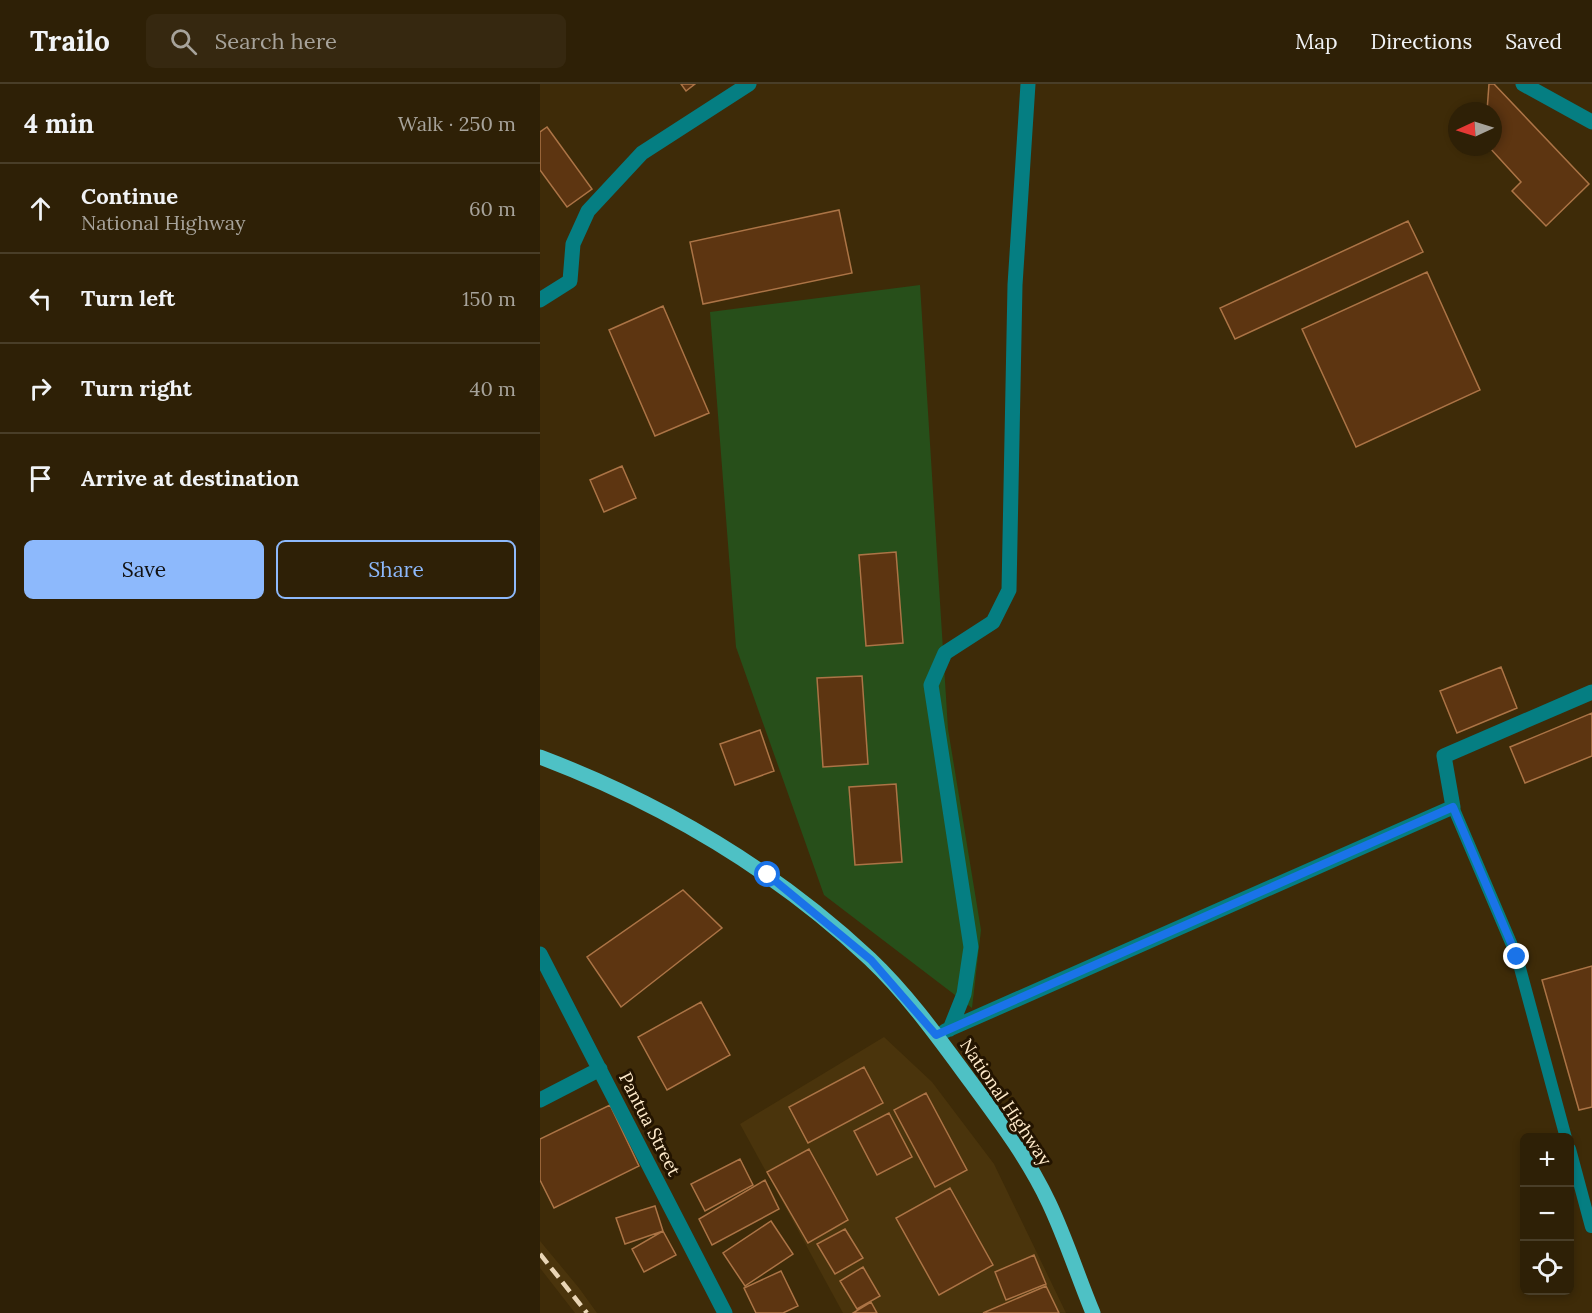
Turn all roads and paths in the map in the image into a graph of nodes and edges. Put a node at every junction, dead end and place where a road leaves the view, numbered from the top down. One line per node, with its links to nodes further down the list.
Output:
1 (749, 84): 5 (street)
2 (1028, 84): 10 (street)
3 (1523, 84): 4 (street)
4 (1592, 122)
5 (540, 300)
6 (1592, 692): 8 (street)
7 (540, 757): 10 (main road, National Highway)
8 (1453, 807): 10 (street); 13 (lane)
9 (540, 954): 11 (street, Pantua Street)
10 (943, 1032): 17 (main road, National Highway)
11 (600, 1069): 12 (street); 16 (street, Pantua Street)
12 (540, 1100)
13 (1565, 1133)
14 (1574, 1167): 15 (lane)
15 (1591, 1227)
16 (724, 1313)
17 (1093, 1313)

